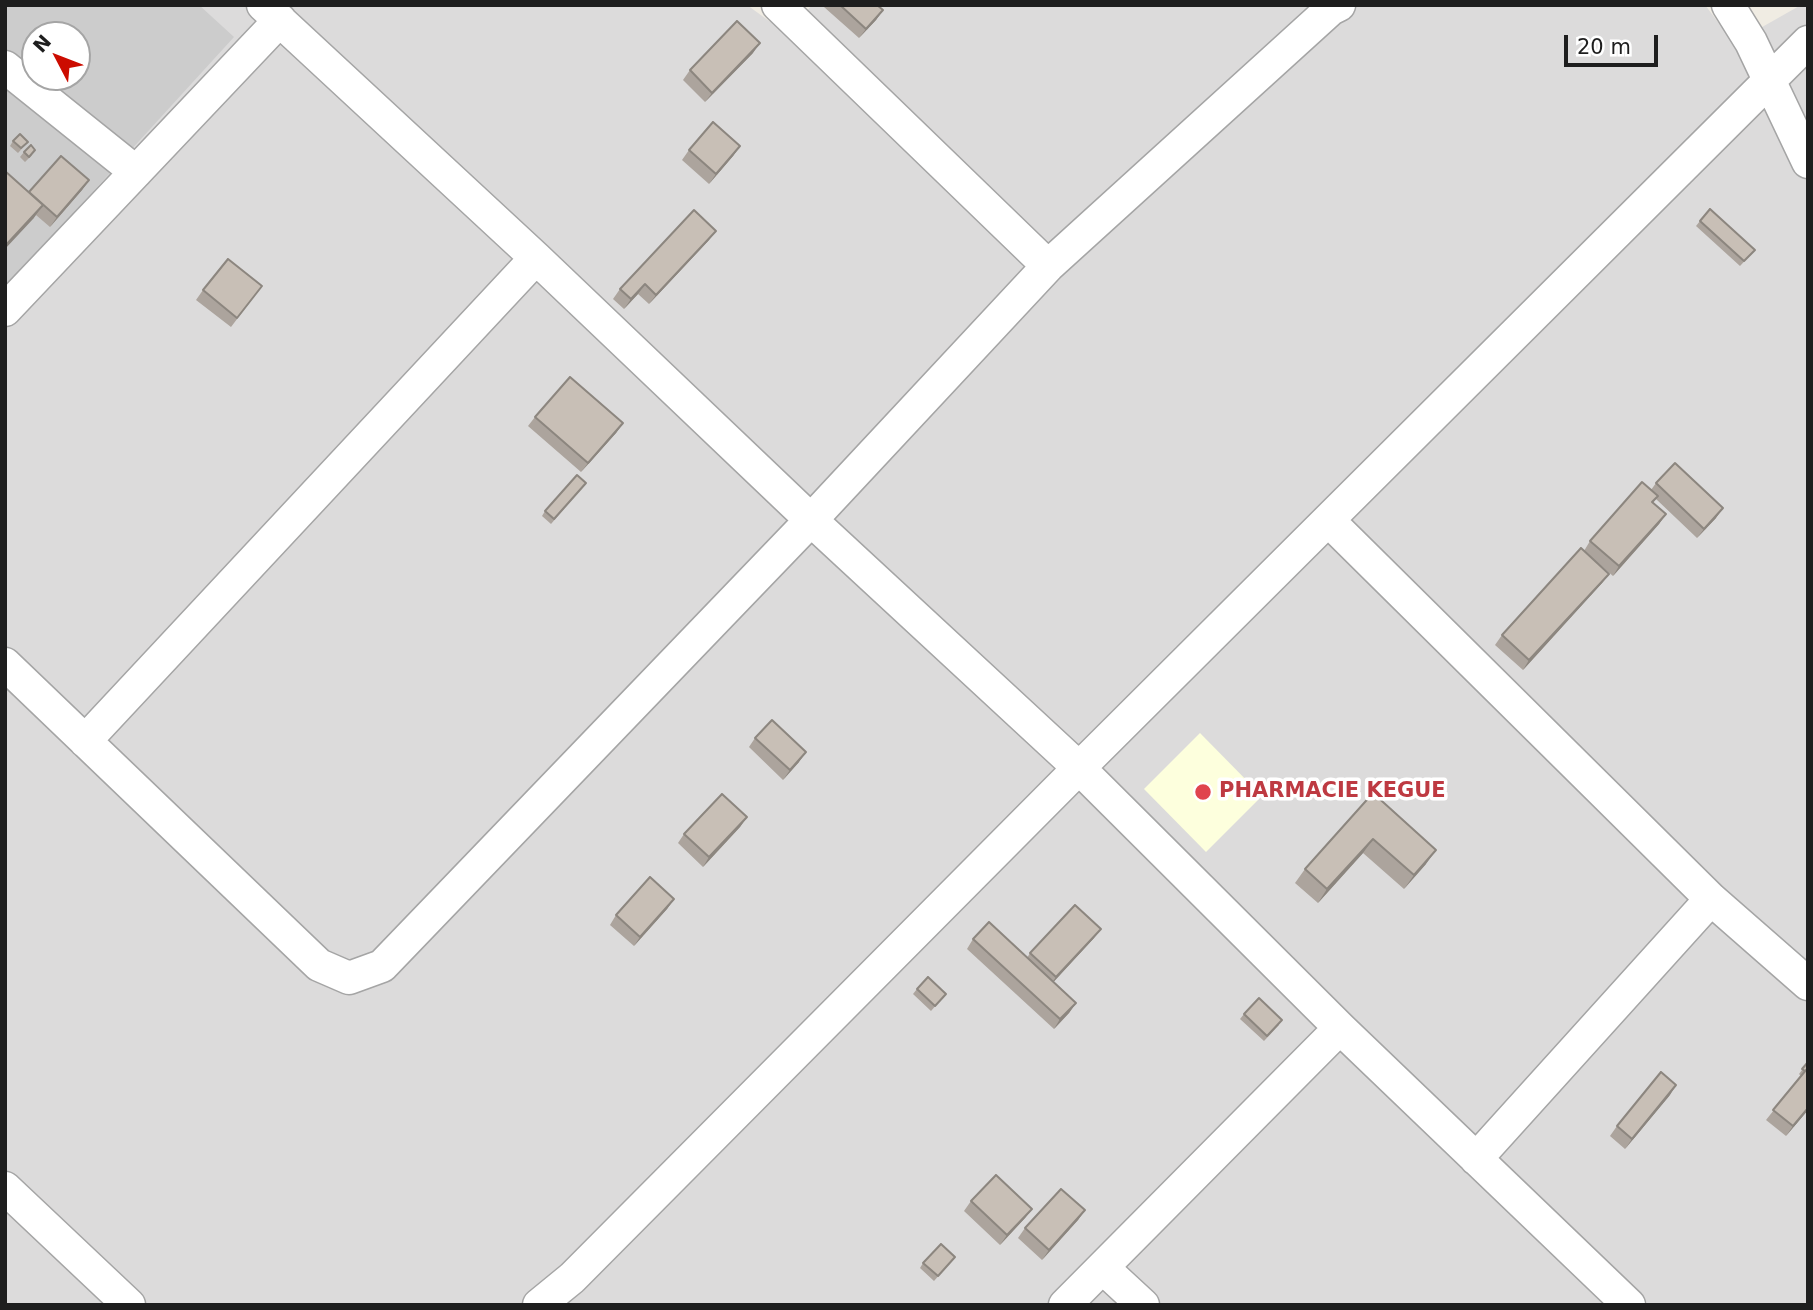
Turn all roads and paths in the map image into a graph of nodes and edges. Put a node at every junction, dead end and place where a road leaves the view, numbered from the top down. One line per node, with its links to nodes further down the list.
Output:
1 (778, 5): 11 (street)
2 (1339, 5): 11 (street)
3 (1728, 5): 7 (street)
4 (271, 13): 9 (street); 10 (street)
5 (1808, 42): 7 (street)
6 (5, 67): 9 (street)
7 (1770, 81): 8 (street); 14 (street)
8 (1808, 162)
9 (136, 172): 12 (street)
10 (536, 258): 13 (street); 16 (street)
11 (1048, 267): 13 (street)
12 (5, 310)
13 (811, 520): 16 (street); 17 (street)
14 (1329, 521): 17 (street); 18 (street)
15 (5, 664): 16 (street)
16 (85, 741)
17 (1079, 768): 20 (street); 25 (street)
18 (1711, 899): 19 (street); 21 (street)
19 (1808, 984)
20 (1340, 1028): 21 (street); 23 (street)
21 (1476, 1159): 28 (street)
22 (5, 1188): 24 (street)
23 (1103, 1268): 26 (street); 27 (street)
24 (129, 1305)
25 (539, 1305)
26 (1065, 1305)
27 (1143, 1305)
28 (1629, 1305)

